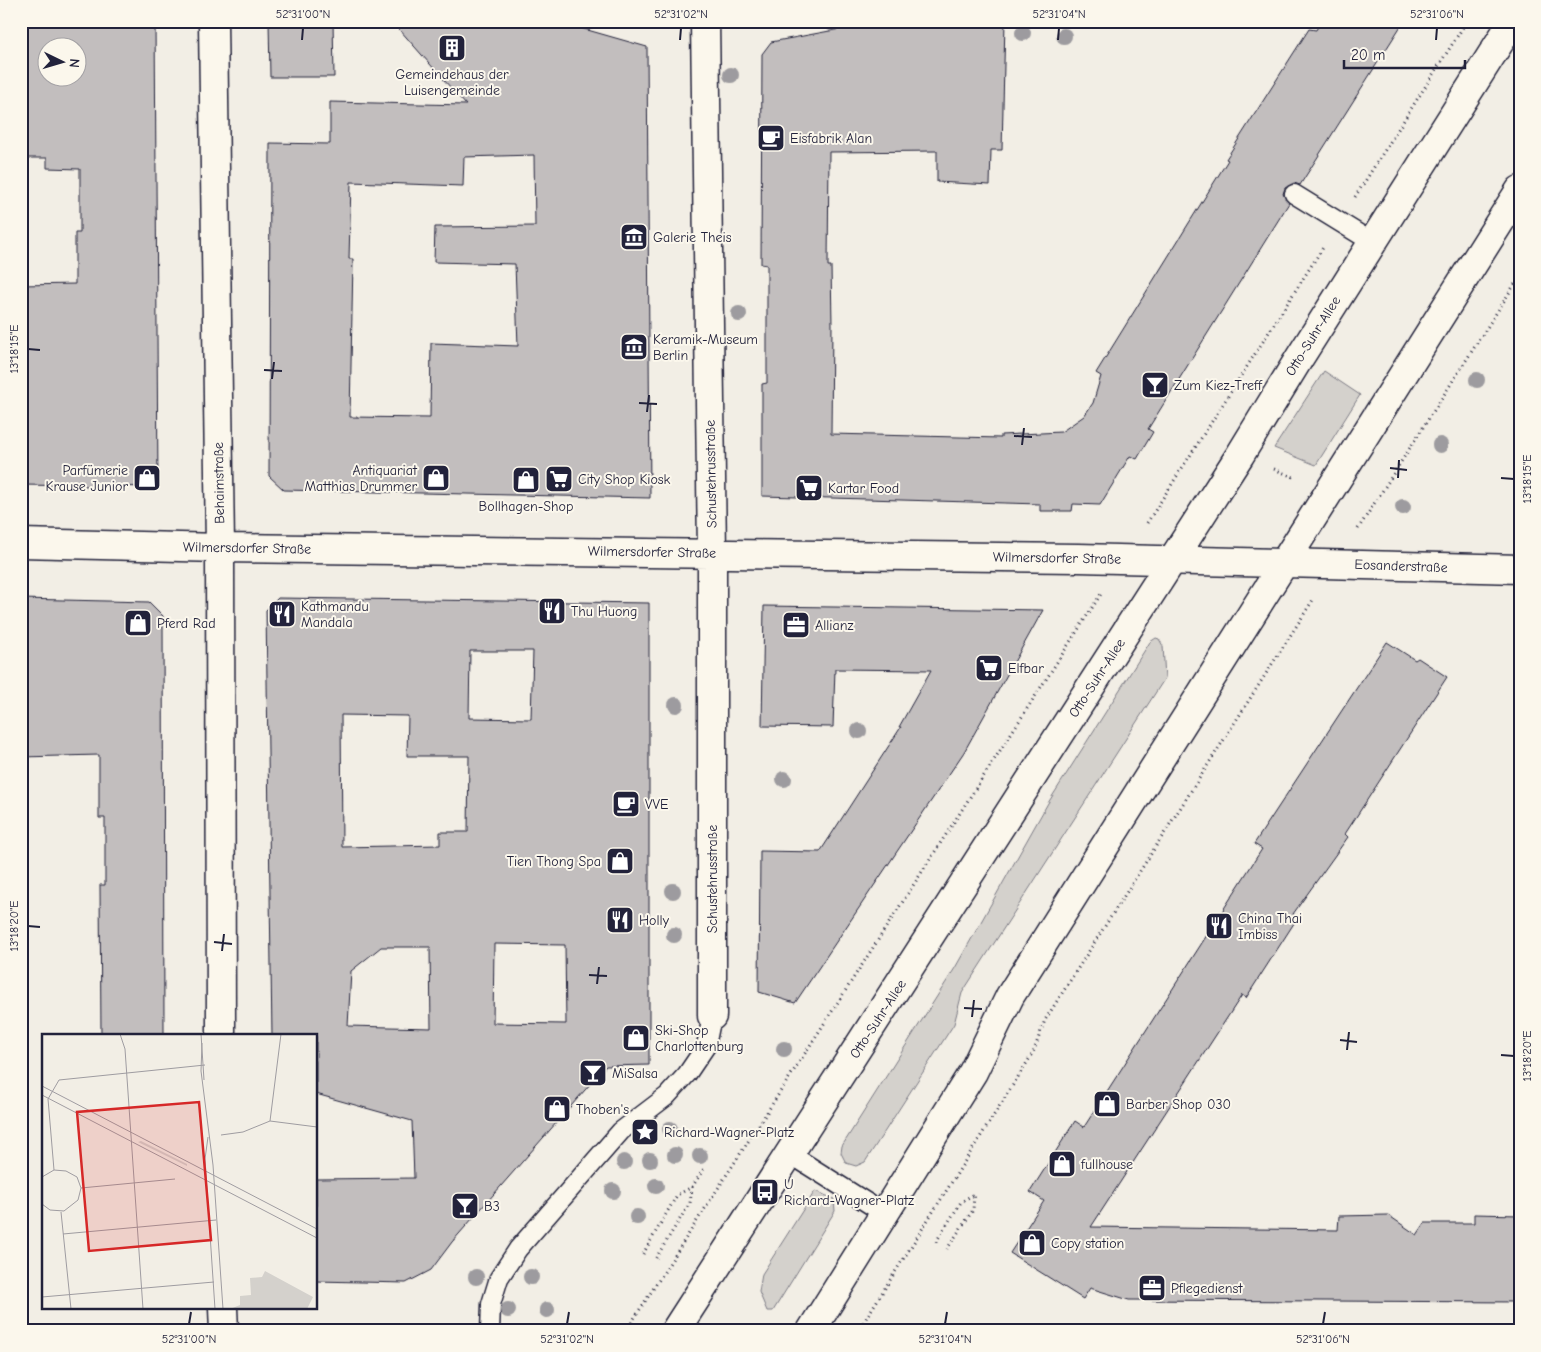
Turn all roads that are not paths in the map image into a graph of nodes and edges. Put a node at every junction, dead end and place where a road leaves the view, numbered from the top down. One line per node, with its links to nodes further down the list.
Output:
1 (213, 21): 8 (street, Behaimstraße)
2 (705, 21): 9 (street, Schustehrusstraße)
3 (1513, 21): 6 (street, Otto-Suhr-Allee)
4 (1520, 190): 11 (street)
5 (1294, 194): 6 (lane)
6 (1372, 242): 10 (street, Otto-Suhr-Allee)
7 (21, 543): 8 (street, Wilmersdorfer Straße)
8 (220, 548): 9 (street, Wilmersdorfer Straße); 14 (street, Behaimstraße)
9 (712, 553): 10 (street, Wilmersdorfer Straße); 13 (street, Schustehrusstraße)
10 (1172, 560): 11 (street, Wilmersdorfer Straße); 15 (street, Otto-Suhr-Allee)
11 (1283, 563): 12 (street, Eosanderstraße); 16 (street)
12 (1520, 569)
13 (712, 1016): 19 (lane)
14 (221, 1034)
15 (790, 1154): 16 (lane); 20 (street, Otto-Suhr-Allee)
16 (884, 1214): 21 (street)
17 (224, 1310): 18 (street)
18 (224, 1331)
19 (490, 1331)
20 (675, 1331)
21 (811, 1331)

